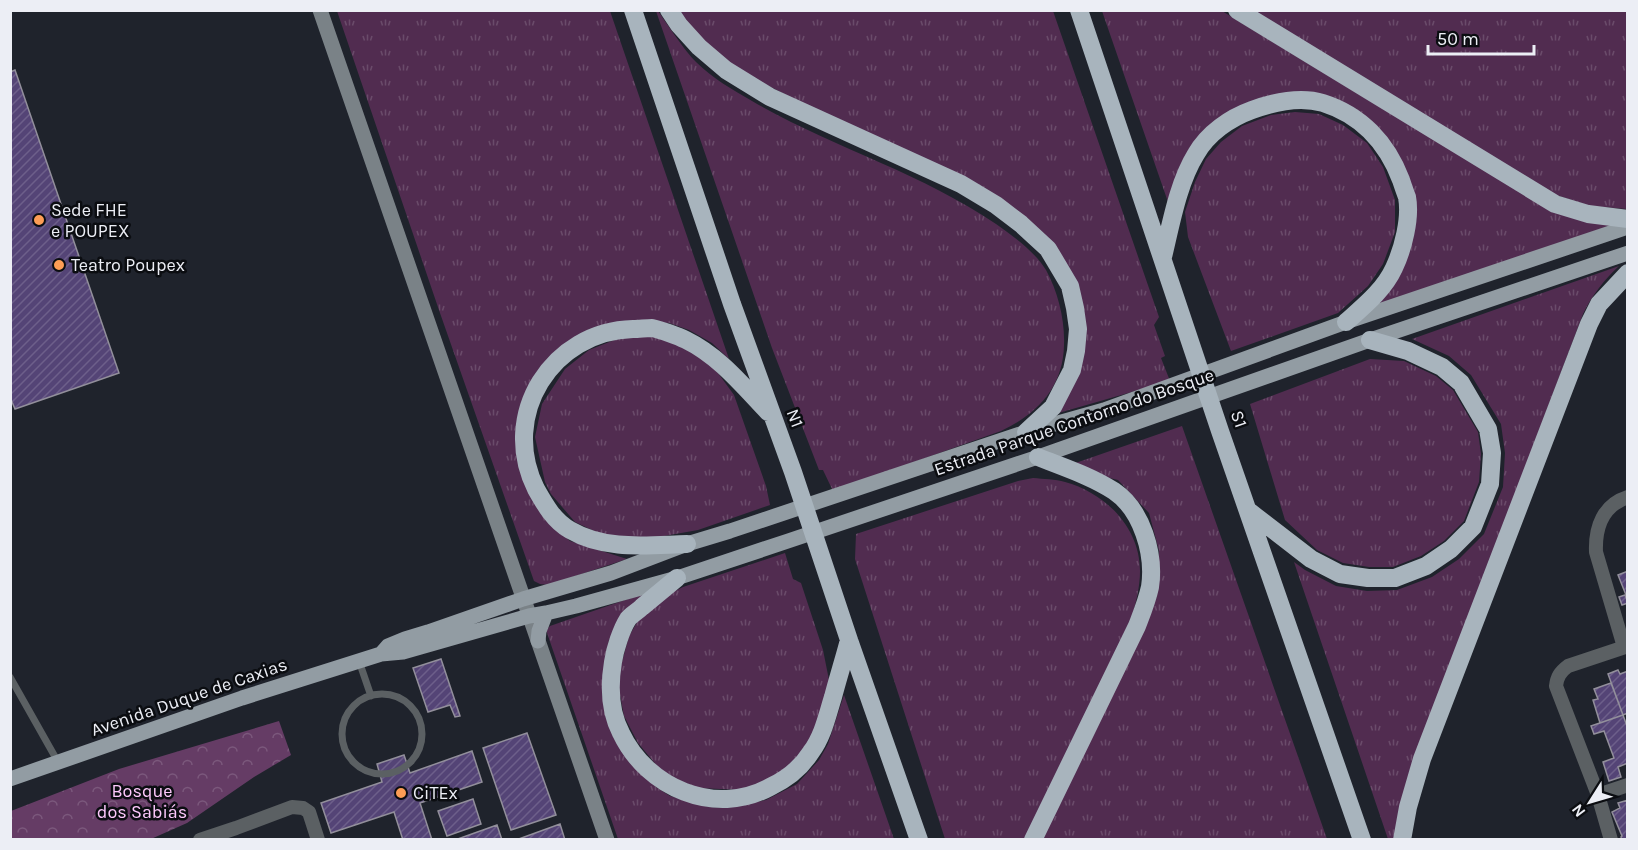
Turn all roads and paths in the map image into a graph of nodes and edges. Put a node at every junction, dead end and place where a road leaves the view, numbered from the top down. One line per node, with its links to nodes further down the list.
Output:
1 (320, 10): 20 (main road)
2 (633, 10): 13 (highway, N1)
3 (669, 10): 14 (highway)
4 (1079, 10): 9 (highway, S1)
5 (1237, 10): 6 (highway)
6 (1628, 219)
7 (1628, 227): 11 (main road, Estrada Parque Contorno do Bosque)
8 (1628, 253): 12 (main road, Estrada Parque Contorno do Bosque)
9 (1163, 257): 11 (highway); 17 (highway, S1)
10 (1628, 273): 39 (highway)
11 (1346, 322): 14 (main road, Estrada Parque Contorno do Bosque)
12 (1370, 339): 15 (main road, Estrada Parque Contorno do Bosque); 17 (highway)
13 (772, 417): 18 (highway); 22 (highway, N1)
14 (1026, 432): 18 (main road, Estrada Parque Contorno do Bosque)
15 (1038, 457): 19 (main road, Estrada Parque Contorno do Bosque); 37 (highway)
16 (1628, 497): 24 (street)
17 (1250, 512): 38 (highway, S1)
18 (687, 544): 20 (main road, Estrada Parque Contorno do Bosque)
19 (677, 578): 21 (main road, Estrada Parque Contorno do Bosque); 22 (highway)
20 (526, 606): 21 (main road, Estrada Parque Contorno do Bosque); 23 (main road); 25 (main road, Avenida Duque de Caxias); 25 (main road, Avenida Duque de Caxias)
21 (546, 614): 23 (main road)
22 (849, 640): 36 (highway, N1)
23 (538, 641): 35 (main road)
24 (1626, 646): 32 (street)
25 (381, 654): 26 (main road, Avenida Duque de Caxias)
26 (359, 661): 28 (lane); 29 (main road, Avenida Duque de Caxias)
27 (10, 677): 29 (lane)
28 (371, 696): 28 (lane)
29 (58, 762): 30 (main road, Avenida Duque de Caxias)
30 (10, 779)
31 (1628, 785): 32 (street)
32 (1598, 795): 40 (street)
33 (201, 840): 34 (street)
34 (318, 840)
35 (607, 840)
36 (919, 840)
37 (1033, 840)
38 (1362, 840)
39 (1402, 840)
40 (1611, 840)

